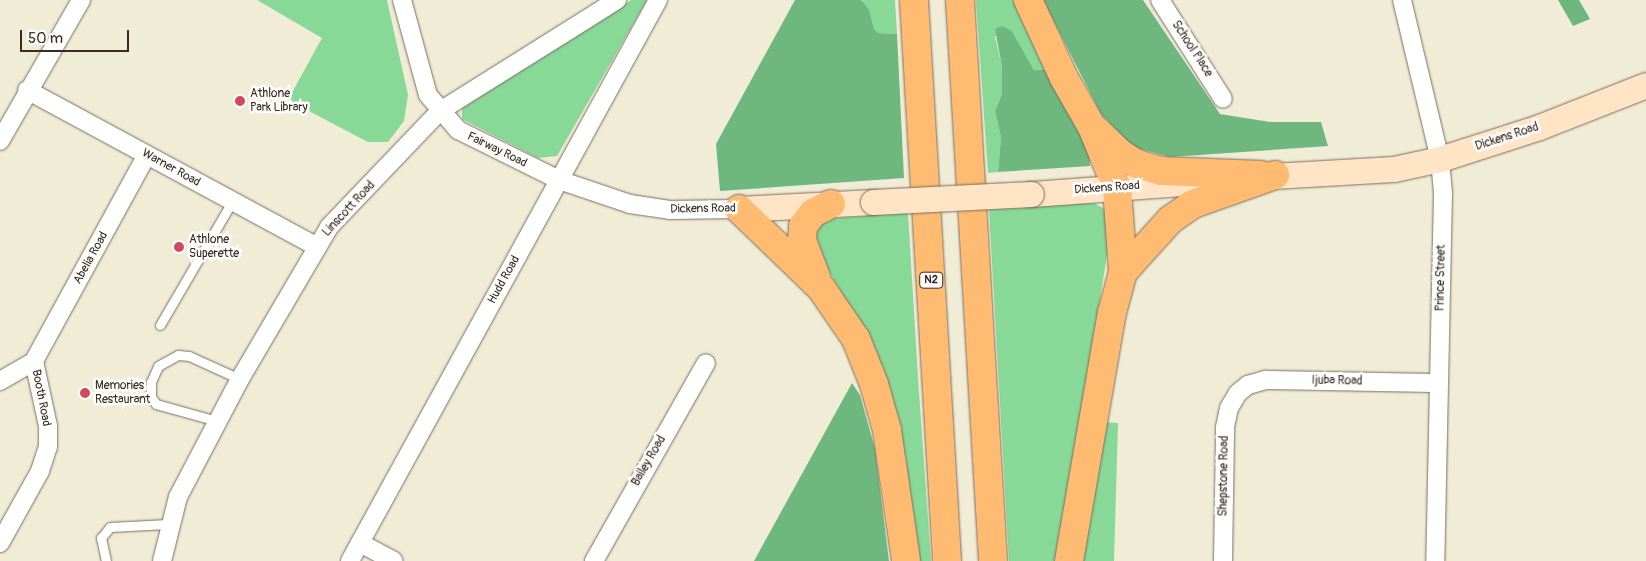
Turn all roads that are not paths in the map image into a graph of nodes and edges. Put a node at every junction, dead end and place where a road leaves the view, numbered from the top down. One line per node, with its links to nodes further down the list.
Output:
1 (81, 0): 11 (street)
2 (402, 0): 13 (street, Fairway Road)
3 (617, 0): 13 (street, Linscott Road)
4 (658, 0): 19 (street, Hudd Road)
5 (914, 0): 44 (highway, N2)
6 (960, 0): 45 (highway)
7 (1028, 0): 14 (highway)
8 (1160, 0): 12 (street, School Place)
9 (1402, 0): 17 (street, Prince Street)
10 (1646, 85): 17 (street, Dickens Road)
11 (27, 90): 15 (street); 16 (street, Warner Road)
12 (1223, 99)
13 (440, 111): 19 (street, Fairway Road); 24 (street, Linscott Road)
14 (1092, 127): 18 (highway); 20 (highway)
15 (0, 141)
16 (147, 155): 21 (street, Warner Road); 28 (street, Abelia Road)
17 (1440, 159): 18 (street, Dickens Road); 32 (street, Prince Street)
18 (1275, 175): 20 (street, Dickens Road); 25 (highway)
19 (559, 180): 23 (street, Dickens Road); 37 (street, Hudd Road)
20 (1117, 188): 22 (street, Dickens Road, bridge); 25 (highway)
21 (232, 202): 24 (street, Warner Road); 27 (lane)
22 (831, 204): 23 (street, Dickens Road); 26 (highway)
23 (739, 209): 26 (highway)
24 (315, 246): 30 (street, Linscott Road)
25 (1124, 272): 46 (highway)
26 (821, 288): 43 (highway)
27 (160, 325)
28 (34, 361): 31 (street); 36 (street, Booth Road)
29 (706, 363): 42 (street, Bailey Road)
30 (240, 379): 34 (street, Linscott Road); 34 (lane)
31 (0, 380)
32 (1438, 383): 33 (street, Ijuba Road); 48 (street, Prince Street)
33 (1238, 394): 47 (street, Shepstone Road)
34 (217, 421): 35 (street, Linscott Road)
35 (168, 524): 38 (lane); 39 (street, Linscott Road)
36 (0, 543)
37 (360, 543): 40 (street, Hudd Road); 41 (street)
38 (106, 561)
39 (162, 561)
40 (350, 561)
41 (394, 561)
42 (594, 561)
43 (906, 561)
44 (947, 561)
45 (993, 561)
46 (1070, 561)
47 (1222, 561)
48 (1435, 561)

